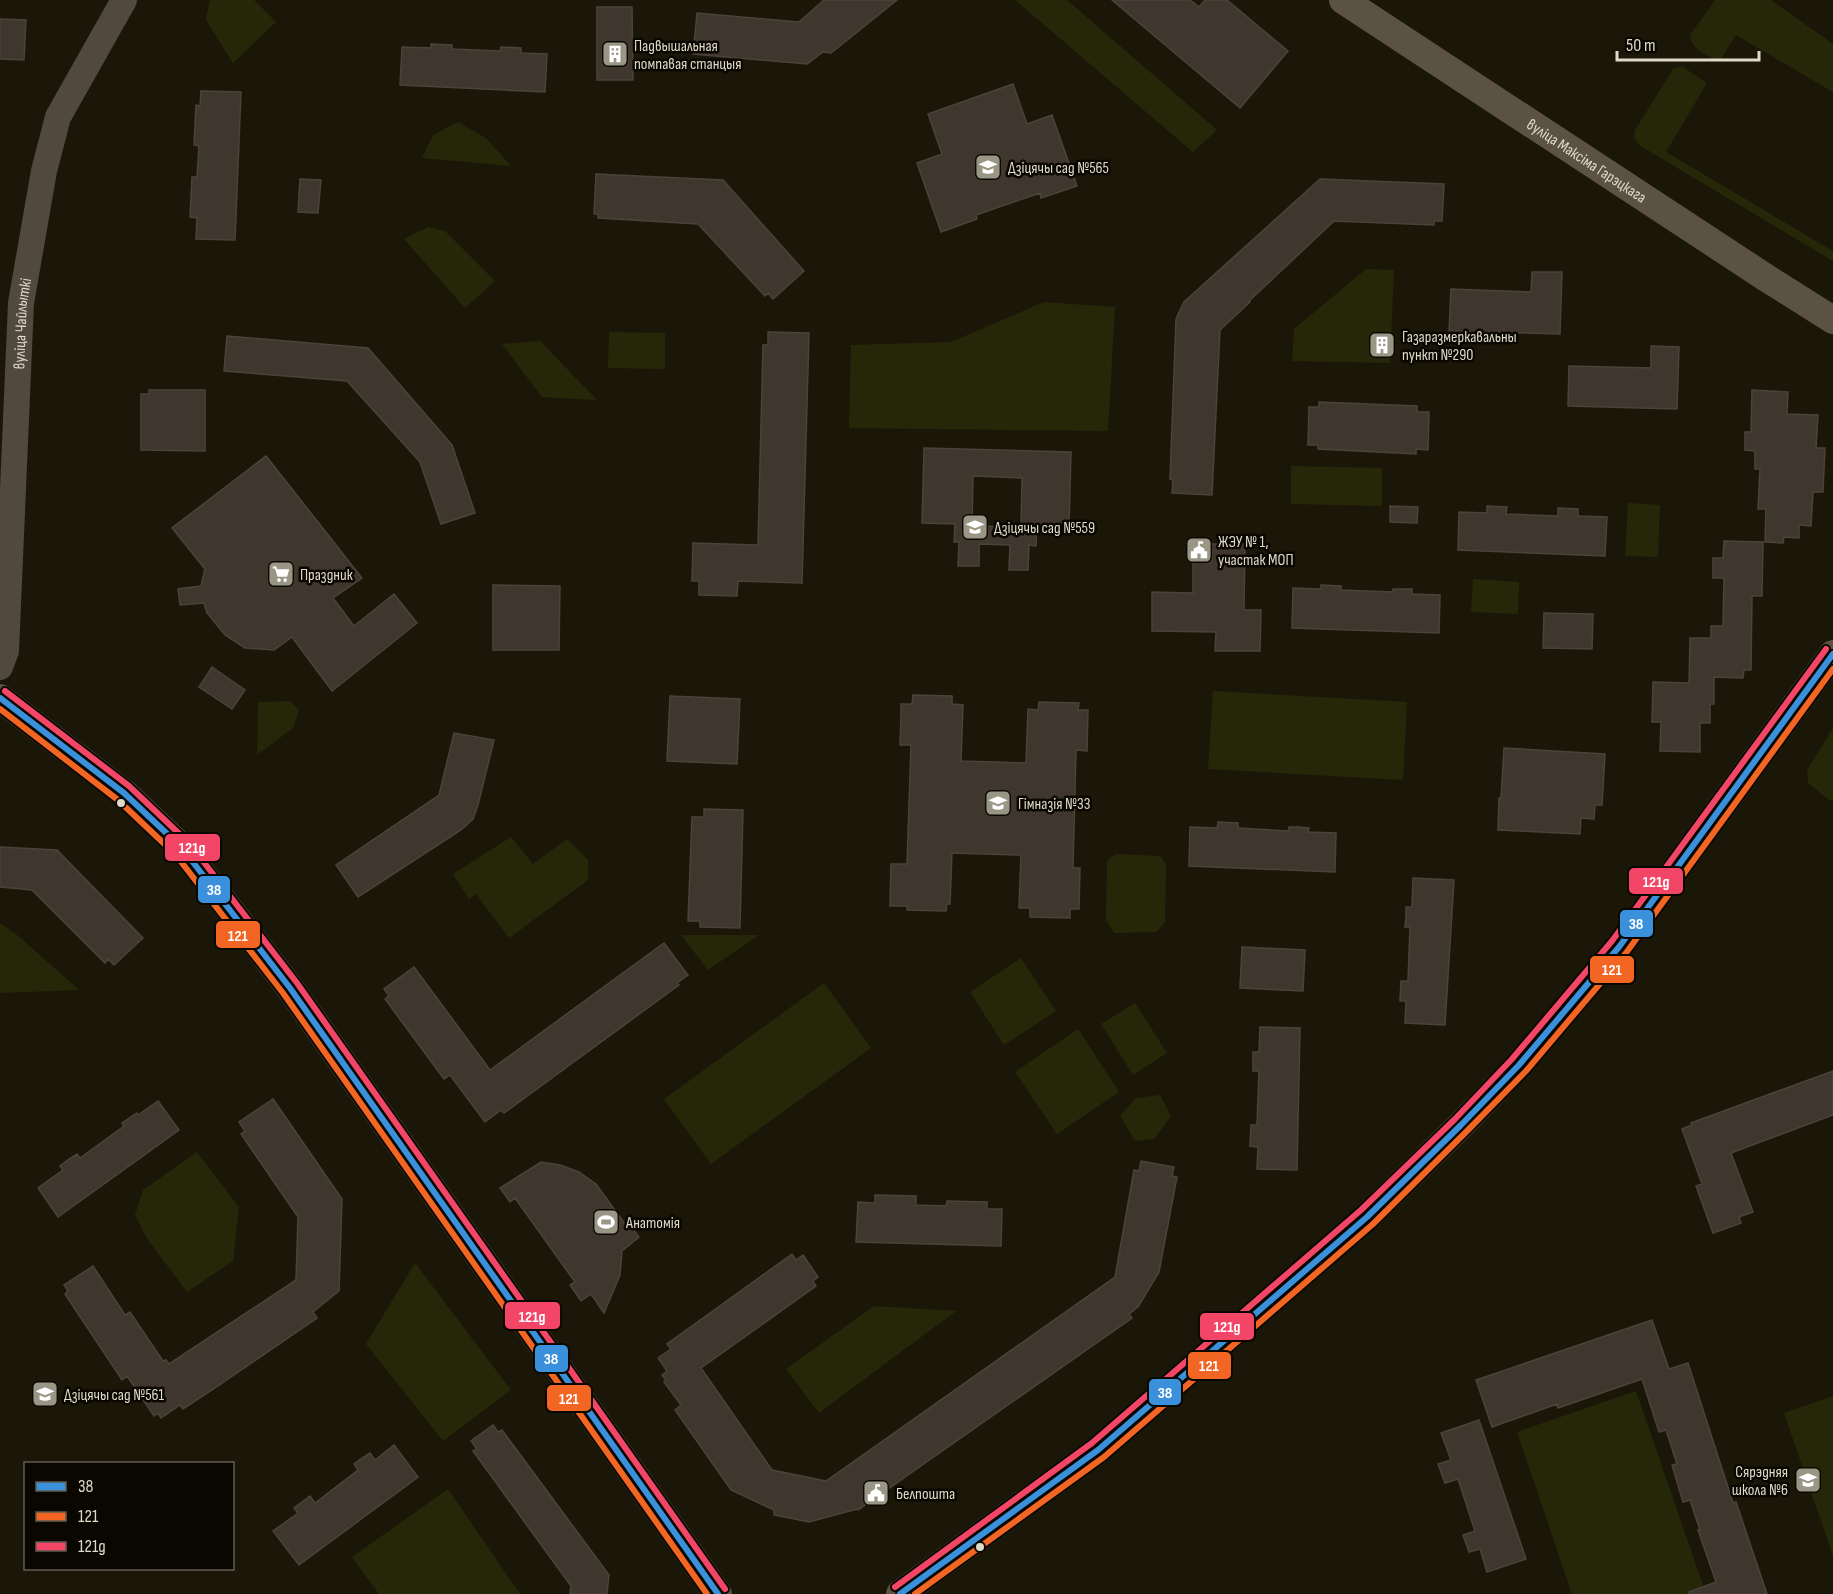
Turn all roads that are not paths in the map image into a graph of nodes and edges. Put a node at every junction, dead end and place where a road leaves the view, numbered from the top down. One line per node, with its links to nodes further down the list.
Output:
1 (124, 0): 5 (street, вуліца Чайлыткі)
2 (1343, 0): 3 (main road, вуліца Максіма Гарэцкага)
3 (1833, 320)
4 (1833, 654): 8 (main road)
5 (0, 667)
6 (0, 698): 7 (main road)
7 (718, 1594)
8 (900, 1594)

